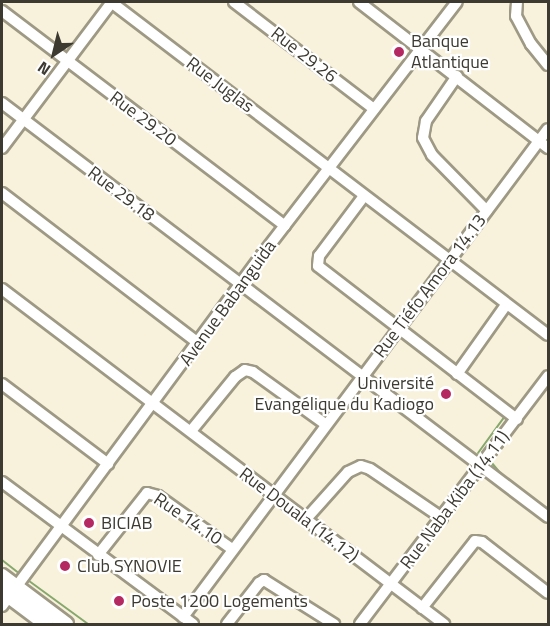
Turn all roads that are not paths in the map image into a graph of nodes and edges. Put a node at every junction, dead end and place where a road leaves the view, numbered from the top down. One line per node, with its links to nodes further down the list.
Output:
1 (111, 2): 8 (street); 18 (street, Rue Juglas)
2 (234, 2): 12 (street, Rue 29.26)
3 (359, 2): 7 (street)
4 (457, 2): 7 (street, Avenue Babanguida)
5 (517, 2): 9 (street)
6 (2, 11): 8 (street, Rue 29.20)
7 (422, 48): 10 (street); 12 (street, Avenue Babanguida)
8 (68, 61): 13 (street); 22 (street, Rue 29.20)
9 (549, 66)
10 (457, 76): 15 (street); 21 (street)
11 (2, 103): 13 (street, Rue 29.18)
12 (374, 110): 18 (street, Avenue Babanguida)
13 (23, 119): 16 (street); 24 (street, Rue 29.18)
14 (549, 129): 15 (street, Rue Tiéfo Amora 14.13)
15 (539, 141): 17 (street); 21 (street, Rue Tiéfo Amora 14.13)
16 (2, 148)
17 (549, 148)
18 (329, 168): 20 (street, Rue Juglas); 22 (street, Avenue Babanguida)
19 (2, 193): 29 (street)
20 (364, 196): 23 (street, Rue Juglas); 27 (street)
21 (487, 211): 23 (street, Rue Tiéfo Amora 14.13)
22 (285, 226): 24 (street, Avenue Babanguida)
23 (448, 261): 26 (street, Rue Juglas); 27 (street, Rue Tiéfo Amora 14.13)
24 (241, 284): 29 (street, Avenue Babanguida); 31 (street, Rue 29.18)
25 (2, 289): 34 (street, Rue Douala (14.12))
26 (506, 305): 28 (street, Rue Juglas); 30 (street)
27 (397, 329): 30 (street); 31 (street, Rue Tiéfo Amora 14.13)
28 (549, 335)
29 (198, 343): 34 (street, Avenue Babanguida)
30 (457, 374): 35 (street)
31 (362, 375): 36 (street, Rue Tiéfo Amora 14.13); 39 (street, Rue 29.18)
32 (549, 376): 35 (street, Rue Naba Kiba (14.11))
33 (2, 384): 38 (street)
34 (154, 404): 37 (street, Rue Douala (14.12)); 38 (street, Avenue Babanguida)
35 (517, 419): 39 (street, Rue Naba Kiba (14.11))
36 (325, 424): 37 (street); 41 (street, Rue Tiéfo Amora 14.13)
37 (191, 431): 41 (street, Rue Douala (14.12))
38 (108, 464): 45 (street, Avenue Babanguida)
39 (482, 466): 42 (street, Rue 29.18); 43 (street, Rue Naba Kiba (14.11))
40 (2, 482): 45 (street)
41 (272, 495): 44 (street, Rue Douala (14.12)); 46 (street, Rue Tiéfo Amora 14.13)
42 (549, 517)
43 (442, 518): 44 (street); 49 (street, Rue Naba Kiba (14.11))
44 (306, 519): 49 (street, Rue Douala (14.12))
45 (62, 528): 47 (street); 51 (street, Avenue Babanguida)
46 (232, 549): 47 (street, Rue 14.10); 53 (street, Rue Tiéfo Amora 14.13)
47 (98, 555): 53 (street)
48 (2, 576): 51 (main road)
49 (390, 585): 52 (street, Rue Douala (14.12)); 59 (street, Rue Naba Kiba (14.11))
50 (549, 593): 52 (street)
51 (7, 595): 54 (main road); 55 (main road)
52 (422, 608): 60 (street, Rue Douala (14.12))
53 (183, 617): 56 (street)
54 (46, 624)
55 (66, 624)
56 (194, 624)
57 (227, 624): 58 (street)
58 (334, 624)
59 (360, 624)
60 (444, 624)

